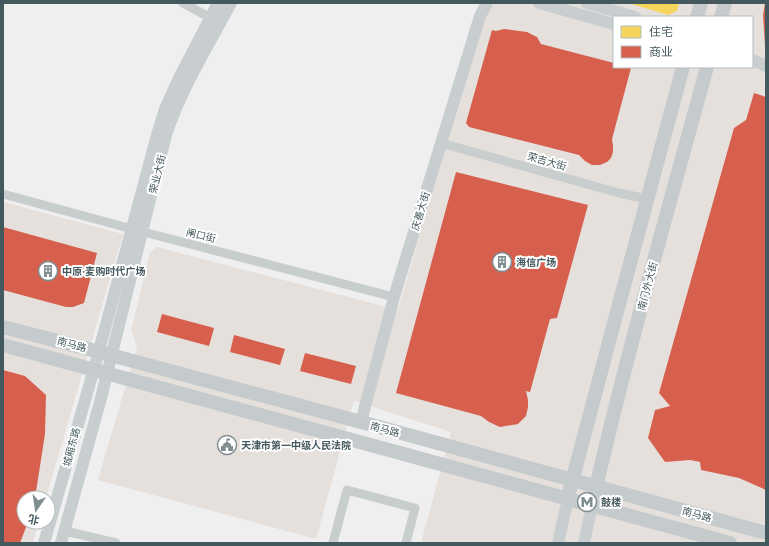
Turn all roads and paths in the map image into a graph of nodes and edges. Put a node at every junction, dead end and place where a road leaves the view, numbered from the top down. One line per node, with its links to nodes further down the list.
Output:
1 (183, 3): 12 (street)
2 (218, 3): 12 (street, 荣业大街)
3 (231, 3): 21 (street, 荣业大街)
4 (487, 3): 18 (street, 庆善大街)
5 (539, 3): 13 (street)
6 (587, 3): 9 (street)
7 (701, 3): 10 (main road)
8 (725, 3): 11 (main road)
9 (632, 16)
10 (696, 16)
11 (721, 16)
12 (211, 18): 21 (street, 荣业大街)
13 (613, 24)
14 (753, 60): 15 (street)
15 (766, 66)
16 (683, 68): 20 (main road)
17 (707, 68): 29 (main road, 南门外大街)
18 (441, 143): 20 (street, 荣吉大街); 22 (street, 庆善大街)
19 (3, 194): 21 (street, 闸口街)
20 (647, 199): 28 (main road)
21 (137, 230): 22 (street, 闸口街); 25 (street, 荣业大街)
22 (394, 296): 27 (street, 庆善大街)
23 (3, 327): 25 (main road, 南马路)
24 (3, 345): 26 (main road, 南马路)
25 (105, 353): 26 (street, 城厢东路); 27 (main road, 南马路)
26 (100, 370): 30 (main road, 南马路); 32 (street, 城厢东路); 34 (street, 城厢东路)
27 (361, 422): 28 (main road, 南马路)
28 (573, 481): 29 (main road, 南马路); 30 (main road)
29 (596, 487): 31 (main road, 南门外大街); 33 (main road, 南马路)
30 (568, 499): 31 (main road, 南马路); 39 (street)
31 (592, 506): 40 (street); 41 (main road, 南马路)
32 (65, 531): 35 (street, 城厢东路); 36 (street)
33 (766, 533)
34 (44, 543)
35 (61, 543)
36 (116, 543)
37 (333, 543): 38 (street)
38 (406, 543)
39 (558, 543)
40 (584, 543)
41 (730, 543)

